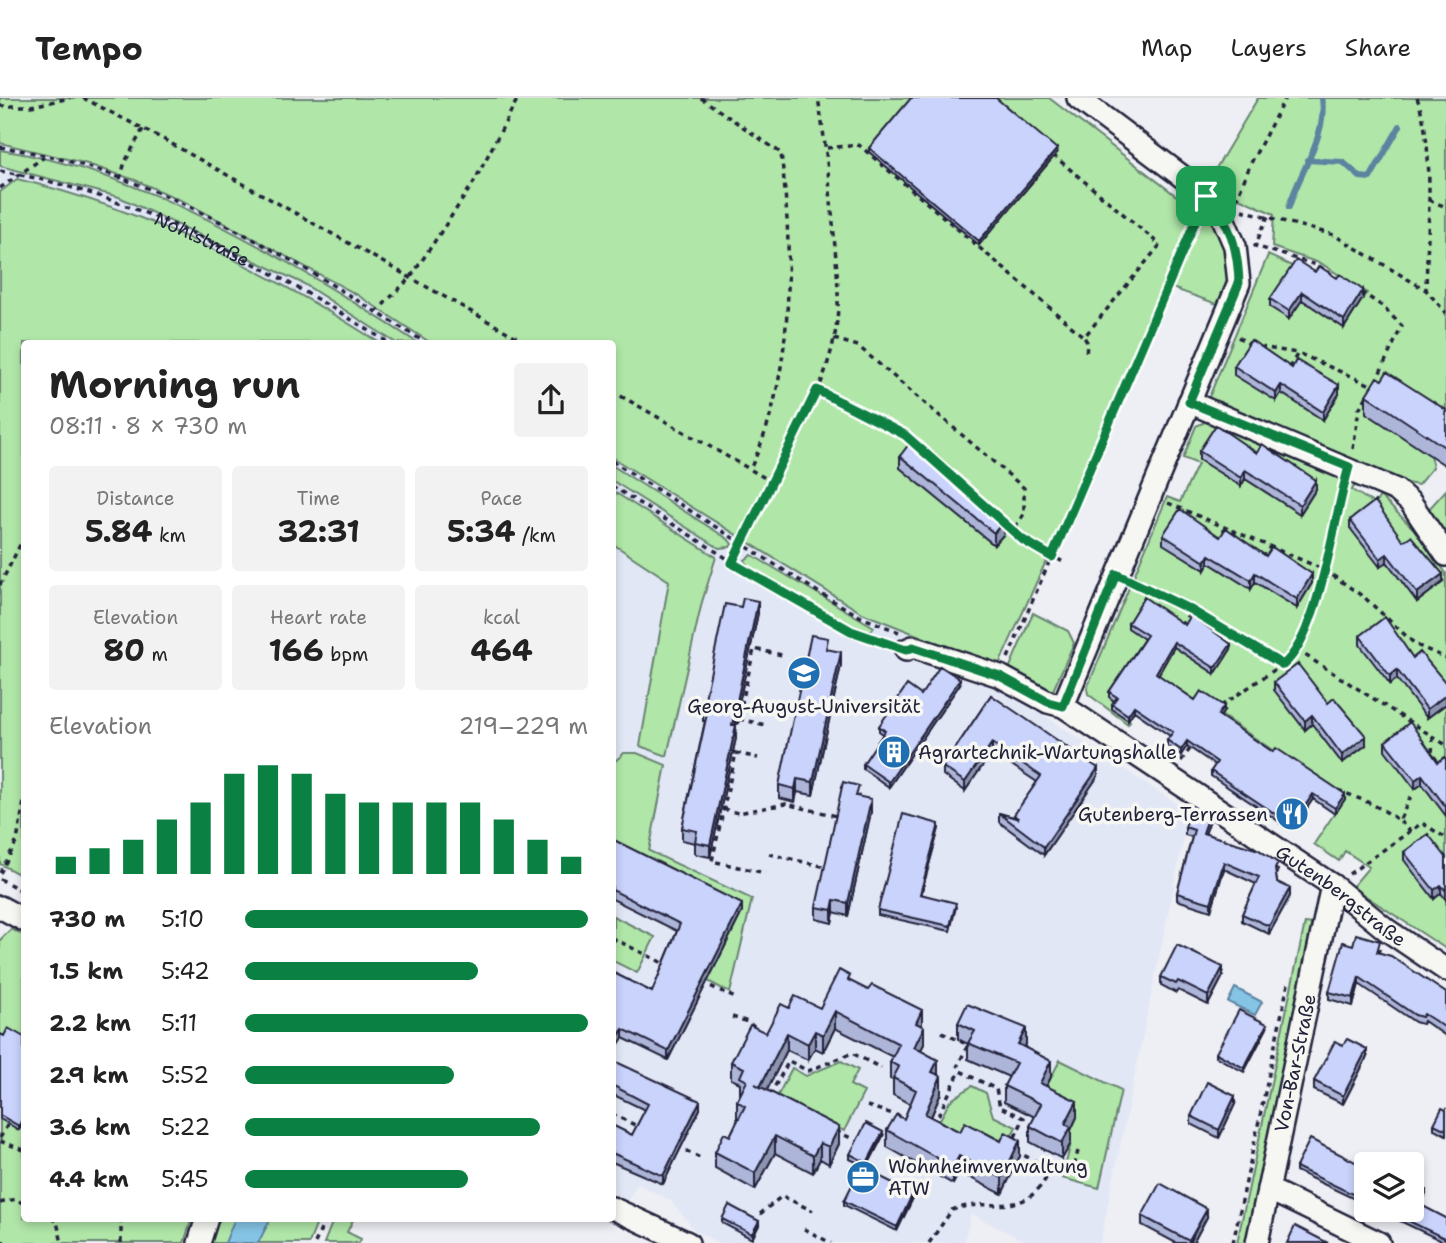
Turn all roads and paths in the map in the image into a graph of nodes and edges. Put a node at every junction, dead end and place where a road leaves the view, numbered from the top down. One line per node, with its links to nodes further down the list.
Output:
1 (70, 98): 9 (path)
2 (83, 98): 10 (path)
3 (518, 98): 29 (path)
4 (701, 98): 52 (path)
5 (818, 98): 13 (path)
6 (1077, 98): 21 (street)
7 (1285, 98): 24 (path)
8 (1417, 98): 22 (path)
9 (0, 106)
10 (143, 129): 19 (path); 29 (path)
11 (878, 145): 15 (path)
12 (0, 147): 16 (path)
13 (827, 148): 15 (path); 37 (path)
14 (1046, 150): 36 (path)
15 (870, 154): 36 (path)
16 (45, 156): 18 (path); 19 (path)
17 (0, 171): 18 (path, Nohlstraße)
18 (18, 174): 20 (path); 38 (path, Nohlstraße)
19 (120, 179): 33 (path)
20 (0, 188)
21 (1206, 196): 35 (street); 63 (path)
22 (1427, 199): 23 (path); 32 (path)
23 (1446, 207)
24 (1268, 216): 25 (path); 32 (path)
25 (1305, 262): 26 (path); 27 (path)
26 (1299, 270)
27 (1326, 270): 28 (path); 30 (path)
28 (1322, 276)
29 (411, 277): 33 (path); 40 (path)
30 (1343, 281)
31 (1352, 287): 46 (path)
32 (1426, 290): 34 (path)
33 (376, 312): 39 (path)
34 (1446, 313)
35 (1223, 320): 41 (path); 49 (street)
36 (1084, 337): 44 (path)
37 (834, 339): 47 (path); 57 (path)
38 (384, 340)
39 (421, 340)
40 (522, 340)
41 (1255, 347): 42 (path); 43 (path)
42 (1298, 353): 45 (path); 46 (path)
43 (1266, 354)
44 (1086, 356)
45 (1278, 361)
46 (1373, 386): 51 (path)
47 (817, 390): 53 (path); 57 (path)
48 (616, 393): 52 (path)
49 (1189, 402): 51 (street); 55 (street)
50 (616, 464): 60 (path)
51 (1349, 467): 62 (street); 68 (path)
52 (750, 469): 53 (path)
53 (774, 483): 60 (path)
54 (616, 489): 65 (path)
55 (1150, 495): 56 (path); 70 (street)
56 (1226, 527): 58 (path); 61 (path)
57 (1013, 530): 63 (path)
58 (1216, 542)
59 (21, 543): 71 (path)
60 (741, 544): 65 (path); 76 (path)
61 (1271, 545): 64 (path); 67 (path)
62 (1446, 555)
63 (1052, 557): 66 (path); 83 (path)
64 (1262, 561)
65 (732, 563): 76 (path)
66 (1065, 563)
67 (1317, 566): 68 (path); 69 (path)
68 (1325, 570): 77 (path); 78 (path)
69 (1312, 573)
70 (1116, 574): 72 (path); 84 (street)
71 (0, 585)
72 (1191, 610): 73 (path); 74 (path)
73 (1181, 627)
74 (1234, 636): 75 (path); 82 (path)
75 (1227, 646)
76 (910, 649): 83 (street)
77 (1423, 649): 79 (path); 81 (path)
78 (1297, 650): 82 (path); 88 (path)
79 (1420, 654)
80 (782, 655): 86 (path)
81 (1446, 658)
82 (1283, 665): 85 (path)
83 (1000, 676): 84 (street)
84 (1063, 706): 112 (street, Gutenbergstraße)
85 (1219, 708)
86 (738, 719): 87 (path); 89 (path)
87 (766, 725)
88 (1433, 737): 91 (path); 94 (path)
89 (734, 738)
90 (733, 745): 92 (path)
91 (1446, 745)
92 (736, 753): 93 (path); 98 (path)
93 (758, 758)
94 (1435, 767)
95 (1334, 788): 101 (path)
96 (1413, 792): 101 (path)
97 (839, 808): 99 (path)
98 (723, 809): 99 (path); 109 (path)
99 (837, 816): 102 (path)
100 (21, 819): 108 (path)
101 (1400, 820): 103 (path)
102 (835, 829)
103 (1411, 832): 104 (path); 112 (path)
104 (1446, 838)
105 (829, 854): 107 (path)
106 (769, 855): 107 (path)
107 (826, 867): 111 (path)
108 (0, 873)
109 (765, 873)
110 (0, 878): 113 (path)
111 (823, 879)
112 (1332, 885): 118 (street, Gutenbergstraße); 147 (street, Von-Bar-Straße)
113 (21, 890)
114 (1, 908): 115 (street)
115 (21, 918)
116 (616, 940): 117 (path)
117 (675, 969)
118 (1446, 970)
119 (699, 981): 120 (path)
120 (737, 999)
121 (733, 1017): 122 (path)
122 (756, 1029)
123 (962, 1029): 126 (path)
124 (942, 1032): 126 (path)
125 (973, 1035): 127 (path)
126 (957, 1039): 127 (path)
127 (968, 1045): 131 (path)
128 (780, 1053): 129 (path)
129 (789, 1061): 130 (path); 132 (path)
130 (881, 1068)
131 (957, 1068)
132 (769, 1098)
133 (867, 1106): 135 (path)
134 (616, 1116): 139 (path)
135 (911, 1120)
136 (8, 1124): 141 (path)
137 (828, 1127): 140 (path)
138 (926, 1128): 146 (path)
139 (649, 1132)
140 (851, 1138)
141 (0, 1140): 143 (path)
142 (669, 1142): 145 (path)
143 (21, 1149)
144 (1078, 1151): 146 (path)
145 (700, 1158)
146 (1051, 1169): 166 (path)
147 (1268, 1189): 167 (street, Von-Bar-Straße); 168 (street)
148 (21, 1202): 149 (path)
149 (0, 1203)
150 (616, 1210): 164 (street)
151 (813, 1211): 152 (path)
152 (760, 1214)
153 (57, 1222): 160 (path)
154 (121, 1222): 161 (path)
155 (206, 1222): 162 (street)
156 (324, 1222): 163 (path)
157 (804, 1229): 165 (path)
158 (0, 1241): 159 (path)
159 (9, 1243)
160 (62, 1243)
161 (121, 1243)
162 (199, 1243)
163 (315, 1243)
164 (688, 1243)
165 (831, 1243)
166 (929, 1243)
167 (1256, 1243)
168 (1379, 1243)

